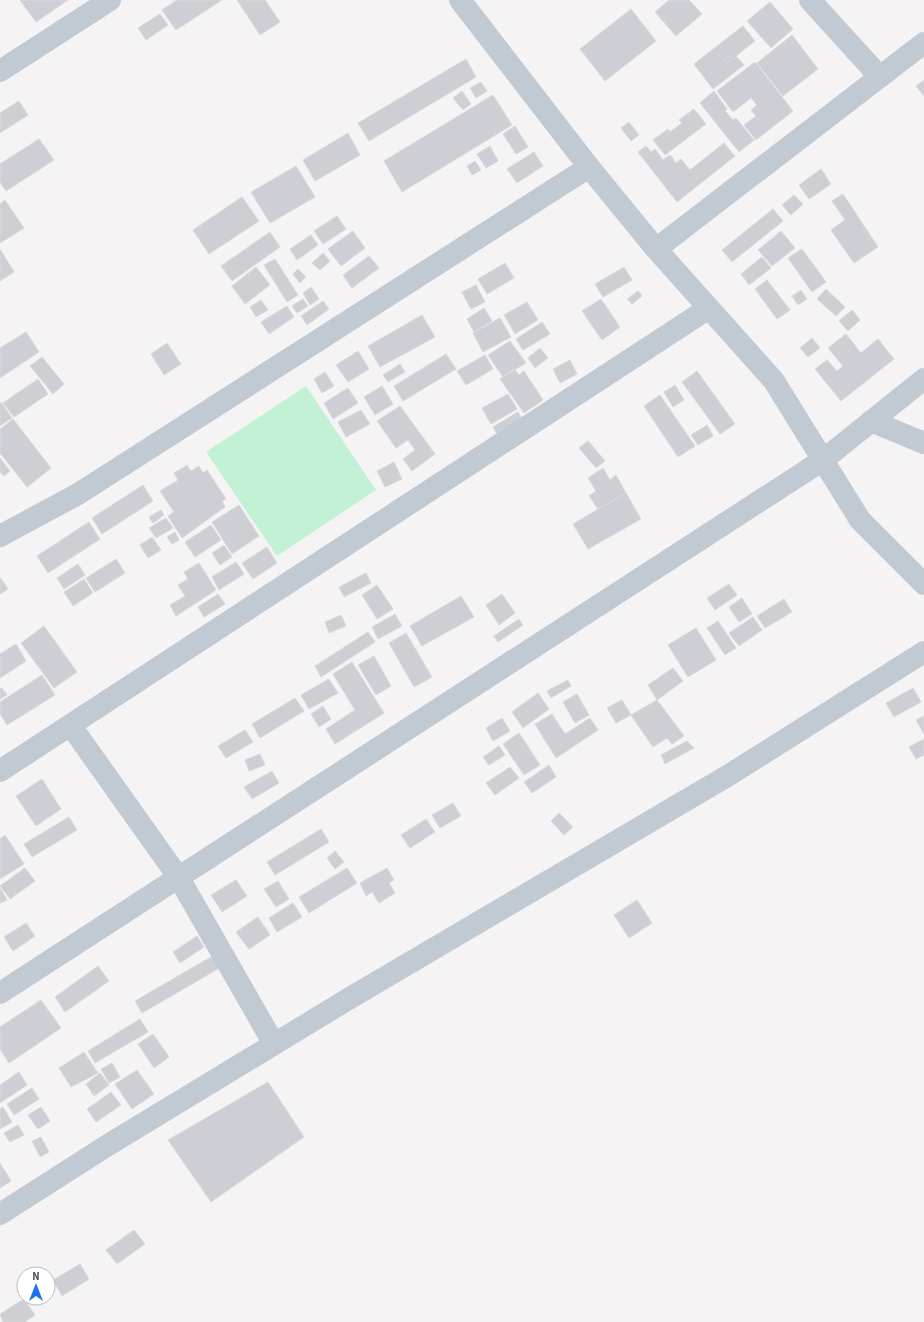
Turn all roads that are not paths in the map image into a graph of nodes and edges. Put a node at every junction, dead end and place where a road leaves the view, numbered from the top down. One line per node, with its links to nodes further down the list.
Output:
1 (110, 0): 5 (street)
2 (460, 0): 7 (street)
3 (810, 0): 6 (street)
4 (924, 43): 6 (street)
5 (0, 71)
6 (880, 77): 8 (street)
7 (589, 168): 8 (street); 14 (street)
8 (656, 249): 9 (street)
9 (709, 308): 13 (street); 17 (street)
10 (924, 379): 11 (street)
11 (870, 421): 12 (street); 13 (street)
12 (924, 443)
13 (823, 460): 15 (street); 19 (street)
14 (0, 536)
15 (924, 584)
16 (924, 652): 21 (street)
17 (71, 726): 18 (street); 19 (street)
18 (0, 771)
19 (179, 878): 20 (street); 21 (street)
20 (0, 993)
21 (274, 1044): 22 (street)
22 (0, 1214)

